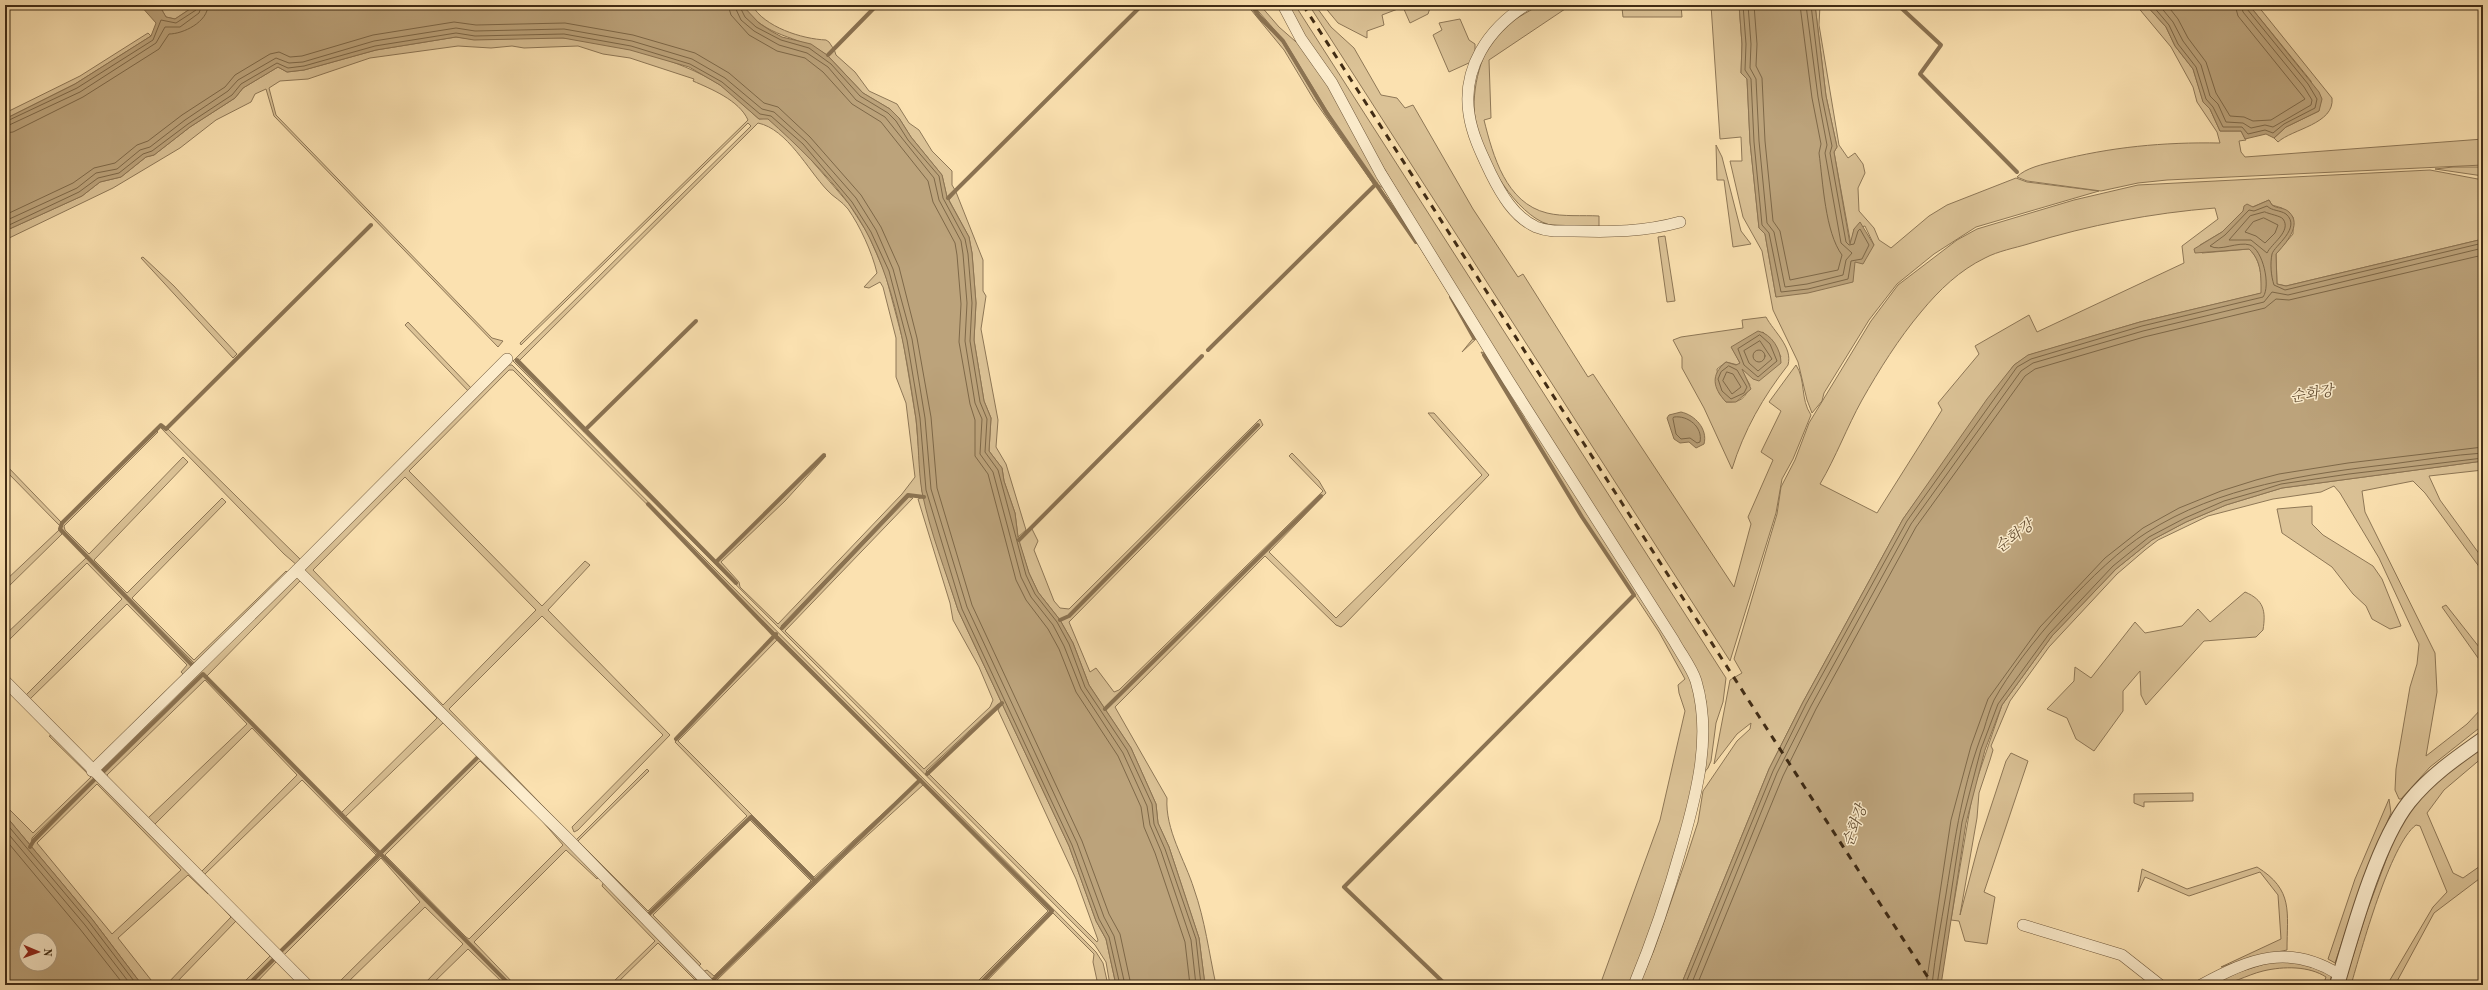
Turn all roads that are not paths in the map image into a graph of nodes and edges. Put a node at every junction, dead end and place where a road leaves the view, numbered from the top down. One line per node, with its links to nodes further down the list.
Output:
1 (1282, 5): 13 (street)
2 (1526, 5): 3 (street)
3 (1680, 222)
4 (507, 359): 5 (street)
5 (297, 570): 8 (street); 11 (street)
6 (5, 681): 8 (street)
7 (2483, 739): 10 (street)
8 (92, 771): 12 (street)
9 (2023, 925): 14 (street)
10 (2339, 980): 15 (street)
11 (707, 984)
12 (307, 985)
13 (1634, 985)
14 (2160, 985)
15 (2201, 985)

